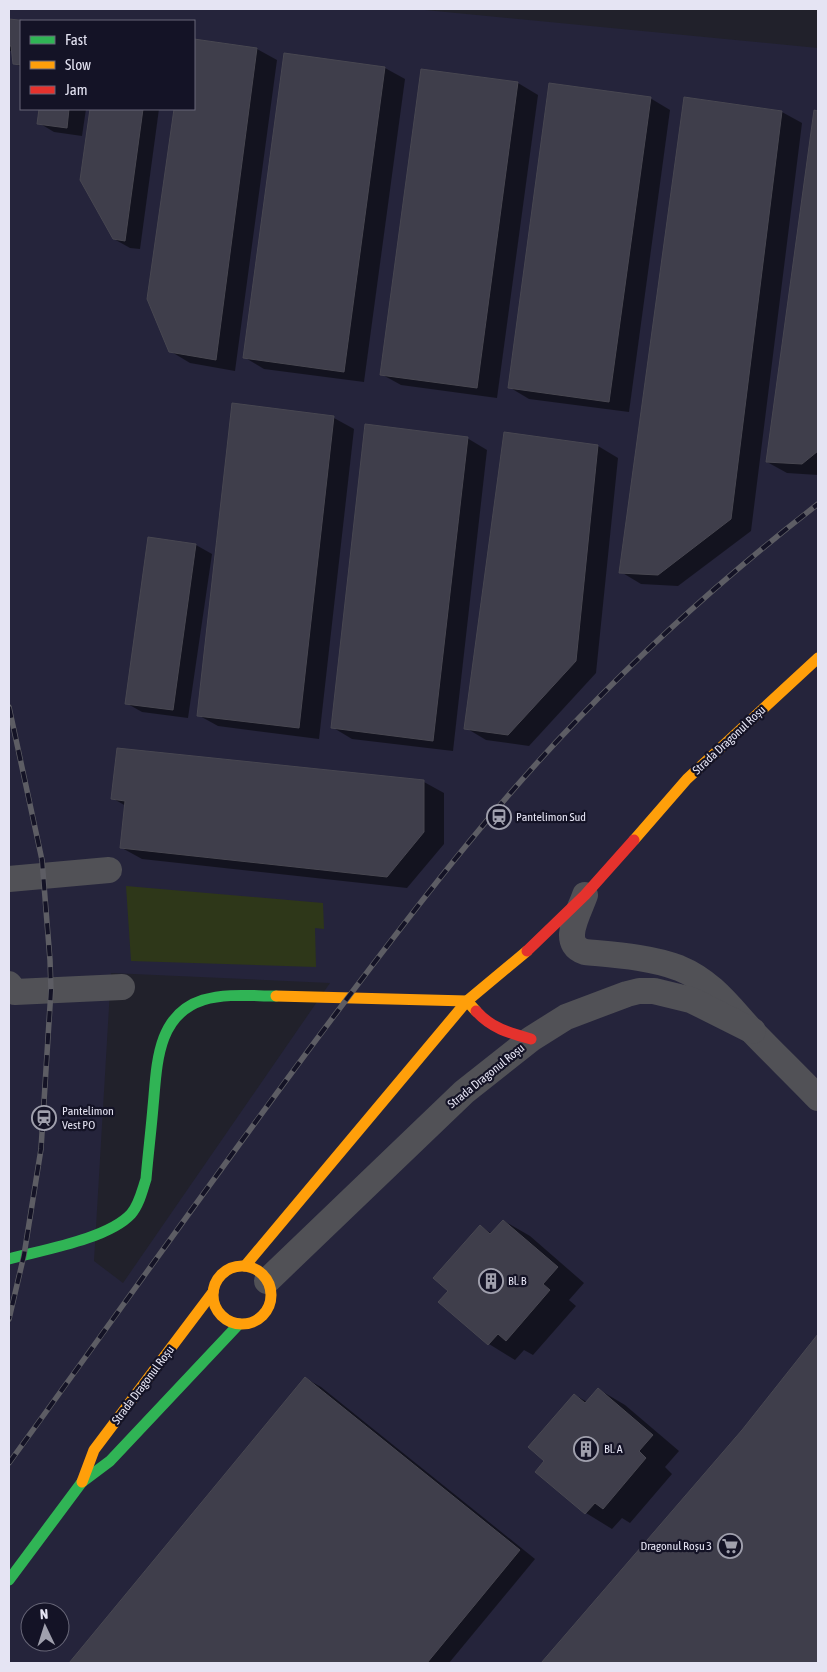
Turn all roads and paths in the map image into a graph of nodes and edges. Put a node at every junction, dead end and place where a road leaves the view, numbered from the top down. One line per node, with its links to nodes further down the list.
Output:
1 (818, 658): 4 (street, Strada Dragonul Roșu)
2 (109, 870): 3 (street)
3 (9, 879)
4 (585, 895): 7 (street, Strada Dragonul Roșu); 8 (street, Strada Dragonul Roșu)
5 (9, 984): 6 (street)
6 (122, 987)
7 (467, 1001): 9 (street); 11 (street); 12 (street, Strada Dragonul Roșu)
8 (753, 1031): 9 (street, Strada Dragonul Roșu); 10 (street, Strada Dragonul Roșu)
9 (531, 1039): 13 (street, Strada Dragonul Roșu)
10 (818, 1098)
11 (9, 1259)
12 (245, 1266): 13 (street); 14 (street)
13 (267, 1281): 15 (street)
14 (213, 1292): 15 (street); 16 (street, Strada Dragonul Roșu)
15 (239, 1324): 16 (street, Strada Dragonul Roșu)
16 (82, 1482): 17 (street, Strada Dragonul Roșu)
17 (9, 1580)

